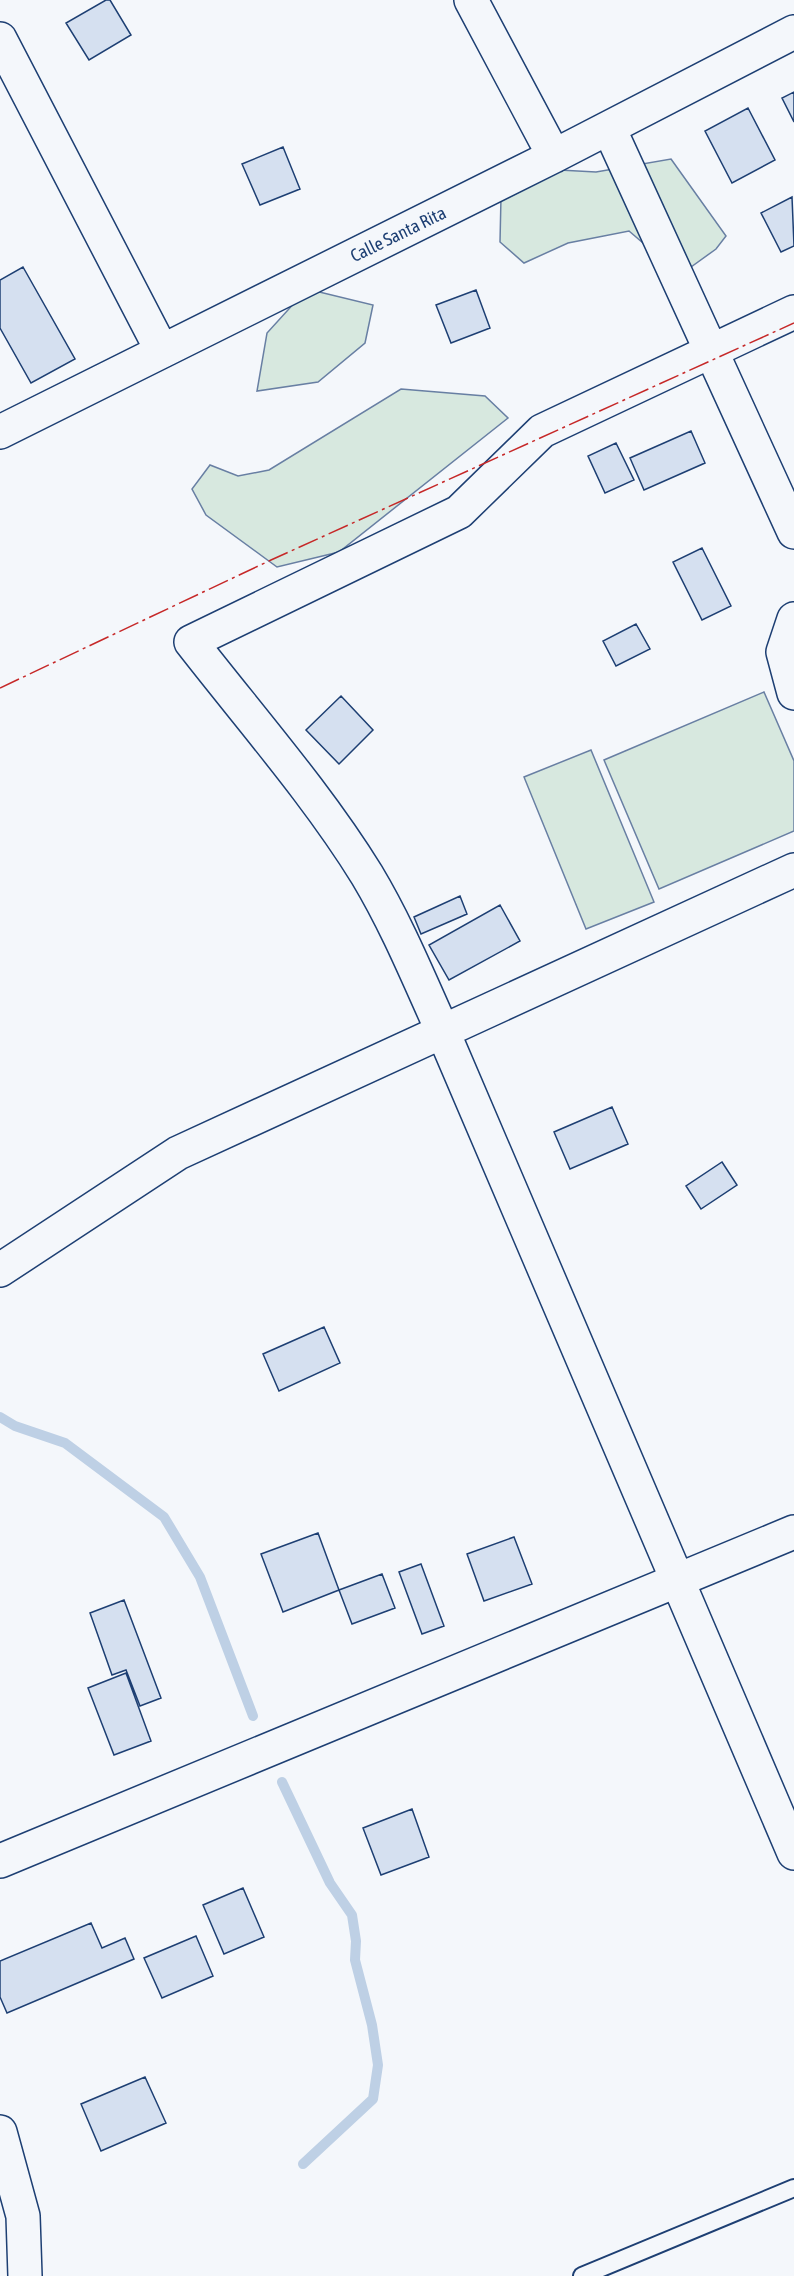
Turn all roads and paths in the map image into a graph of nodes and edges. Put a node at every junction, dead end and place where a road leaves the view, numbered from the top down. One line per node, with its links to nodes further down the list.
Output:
1 (471, 0): 5 (street)
2 (794, 32): 4 (street, Calle Santa Rita)
3 (0, 39): 7 (street)
4 (609, 128): 5 (street, Calle Santa Rita); 8 (street)
5 (554, 156): 7 (street, Calle Santa Rita)
6 (794, 312): 8 (street)
7 (162, 351): 9 (street, Calle Santa Rita)
8 (712, 351): 10 (street); 14 (street)
9 (0, 432)
10 (794, 532)
11 (794, 619): 12 (street)
12 (794, 693)
13 (794, 870): 14 (street)
14 (443, 1032): 15 (street); 17 (street)
15 (0, 1270)
16 (794, 1532): 17 (street)
17 (679, 1580): 18 (street); 19 (street)
18 (794, 1853)
19 (0, 1862)
20 (0, 2132): 22 (street)
21 (794, 2188): 23 (lane)
22 (25, 2276)
23 (582, 2276)

